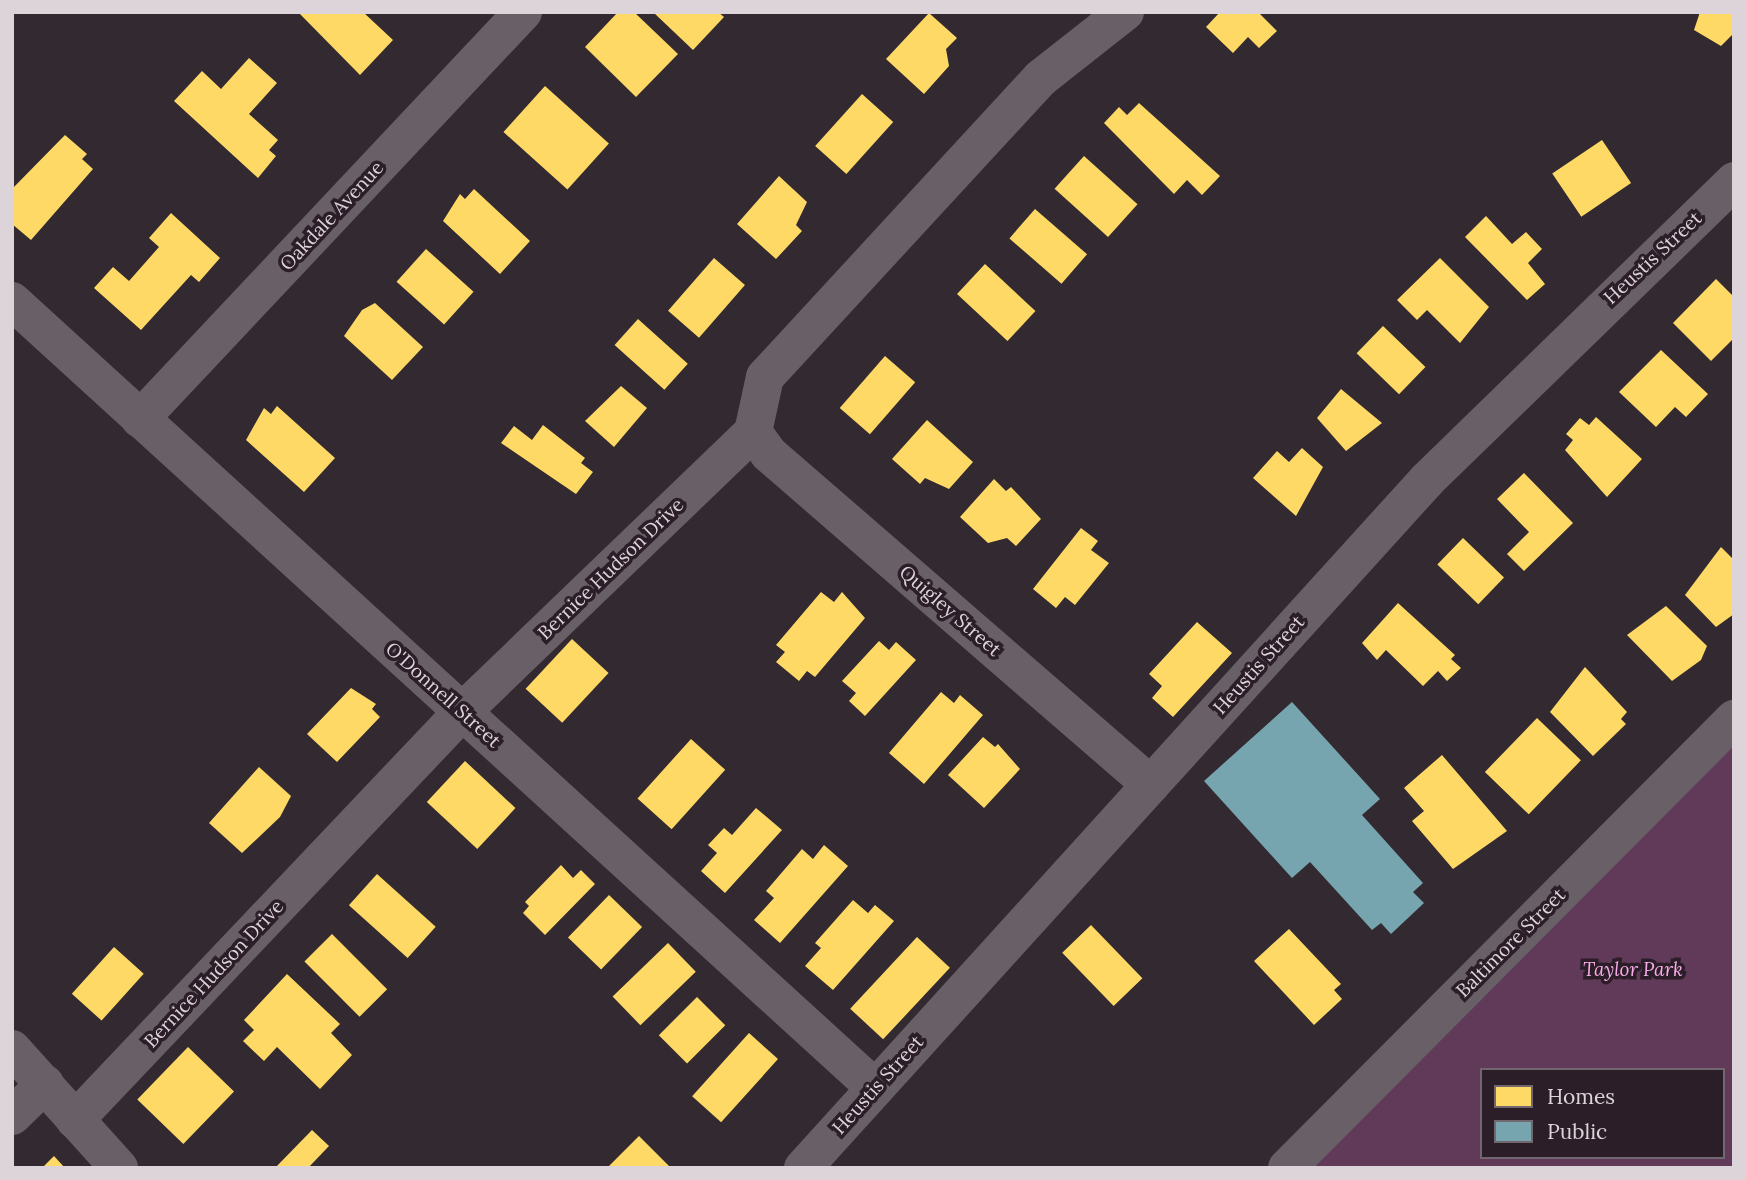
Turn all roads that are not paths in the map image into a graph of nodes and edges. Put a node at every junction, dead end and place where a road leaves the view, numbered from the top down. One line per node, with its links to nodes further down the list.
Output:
1 (523, 12): 5 (street, Oakdale Avenue)
2 (1125, 12): 6 (street)
3 (1734, 181): 9 (street, Heustis Street)
4 (12, 301): 5 (street, O'Donnell Street)
5 (140, 419): 7 (street, O'Donnell Street)
6 (753, 432): 7 (street, Bernice Hudson Drive); 9 (street, Quigley Street)
7 (462, 712): 12 (street, O'Donnell Street); 14 (street, Bernice Hudson Drive)
8 (1734, 719): 17 (street, Baltimore Street)
9 (1151, 785): 12 (street, Heustis Street)
10 (12, 1049): 11 (street)
11 (45, 1084): 13 (street); 14 (street)
12 (875, 1088): 16 (street, Heustis Street)
13 (12, 1116)
14 (75, 1120): 15 (street)
15 (119, 1168)
16 (803, 1168)
17 (1287, 1168)

